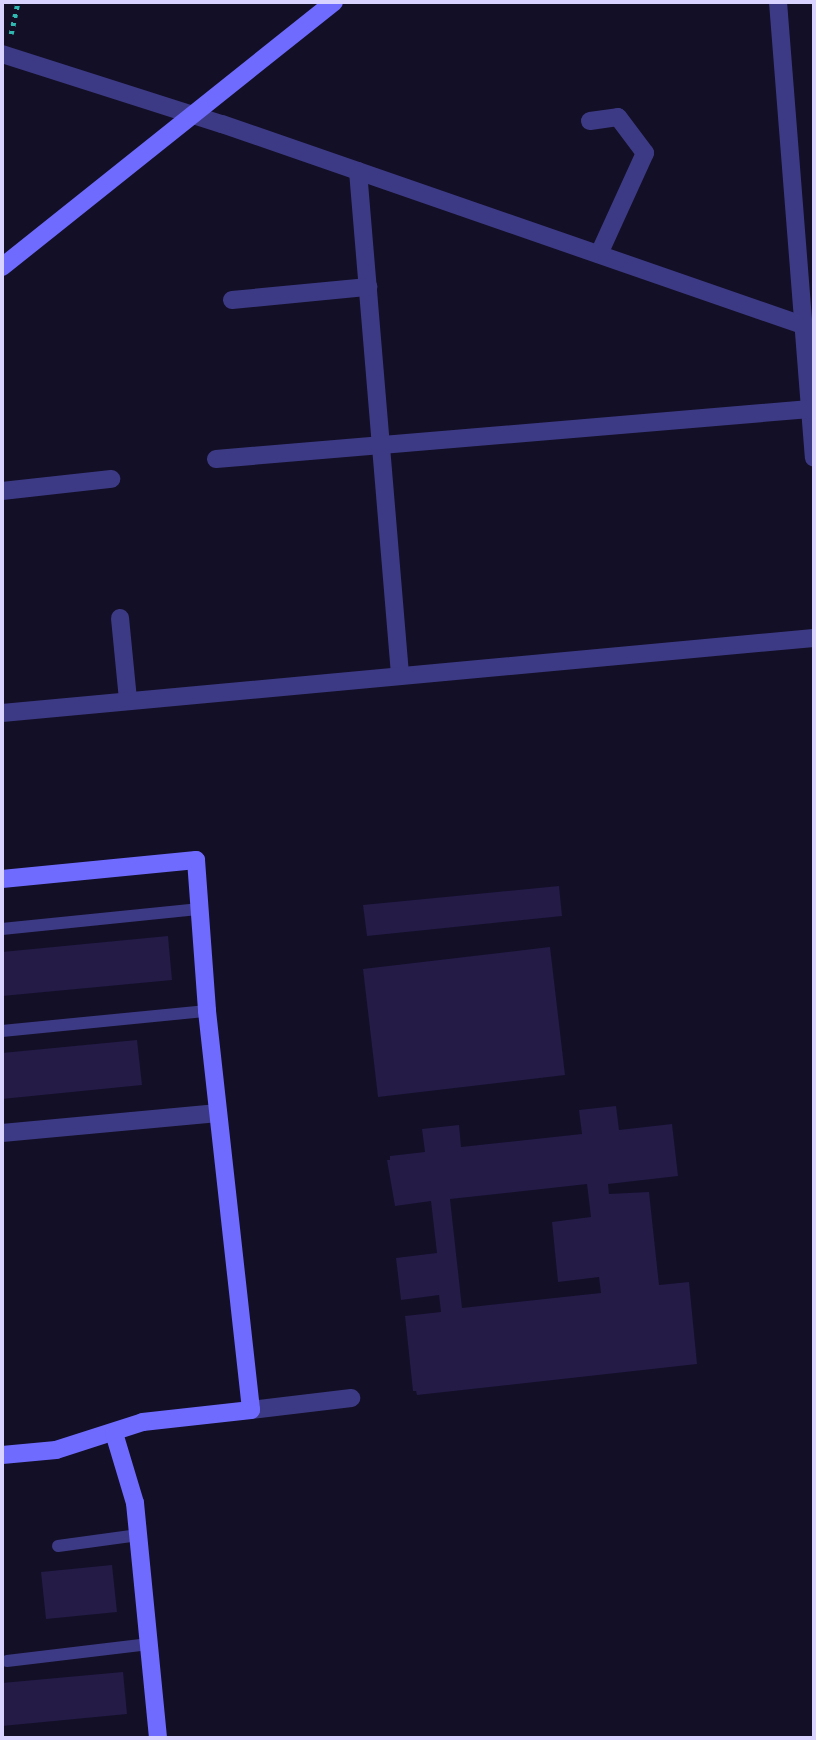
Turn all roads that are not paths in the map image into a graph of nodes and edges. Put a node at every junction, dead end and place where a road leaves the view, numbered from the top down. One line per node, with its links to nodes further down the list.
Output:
1 (334, 2): 4 (street)
2 (778, 2): 11 (street)
3 (4, 55): 4 (street)
4 (191, 115): 6 (street); 8 (street)
5 (590, 121): 7 (street)
6 (358, 171): 7 (street); 9 (street)
7 (599, 254): 11 (street)
8 (2, 267)
9 (368, 287): 10 (street); 13 (street)
10 (232, 300)
11 (809, 327): 12 (street)
12 (810, 409): 13 (street); 14 (street)
13 (381, 444): 15 (street); 20 (street)
14 (814, 458)
15 (216, 459)
16 (111, 479): 17 (street)
17 (2, 491)
18 (120, 618): 21 (street)
19 (814, 638): 20 (street)
20 (400, 674): 21 (street)
21 (128, 700): 22 (street)
22 (2, 713)
23 (2, 879): 24 (street)
24 (200, 909): 25 (lane); 26 (street)
25 (2, 929)
26 (207, 1011): 27 (lane); 28 (street)
27 (2, 1031)
28 (218, 1113): 29 (street); 31 (street)
29 (2, 1133)
30 (351, 1398): 31 (street)
31 (251, 1410): 32 (street)
32 (114, 1433): 33 (street); 34 (street)
33 (2, 1455)
34 (138, 1535): 35 (lane); 36 (street)
35 (58, 1546)
36 (149, 1644): 37 (lane); 38 (street)
37 (7, 1661)
38 (158, 1738)

